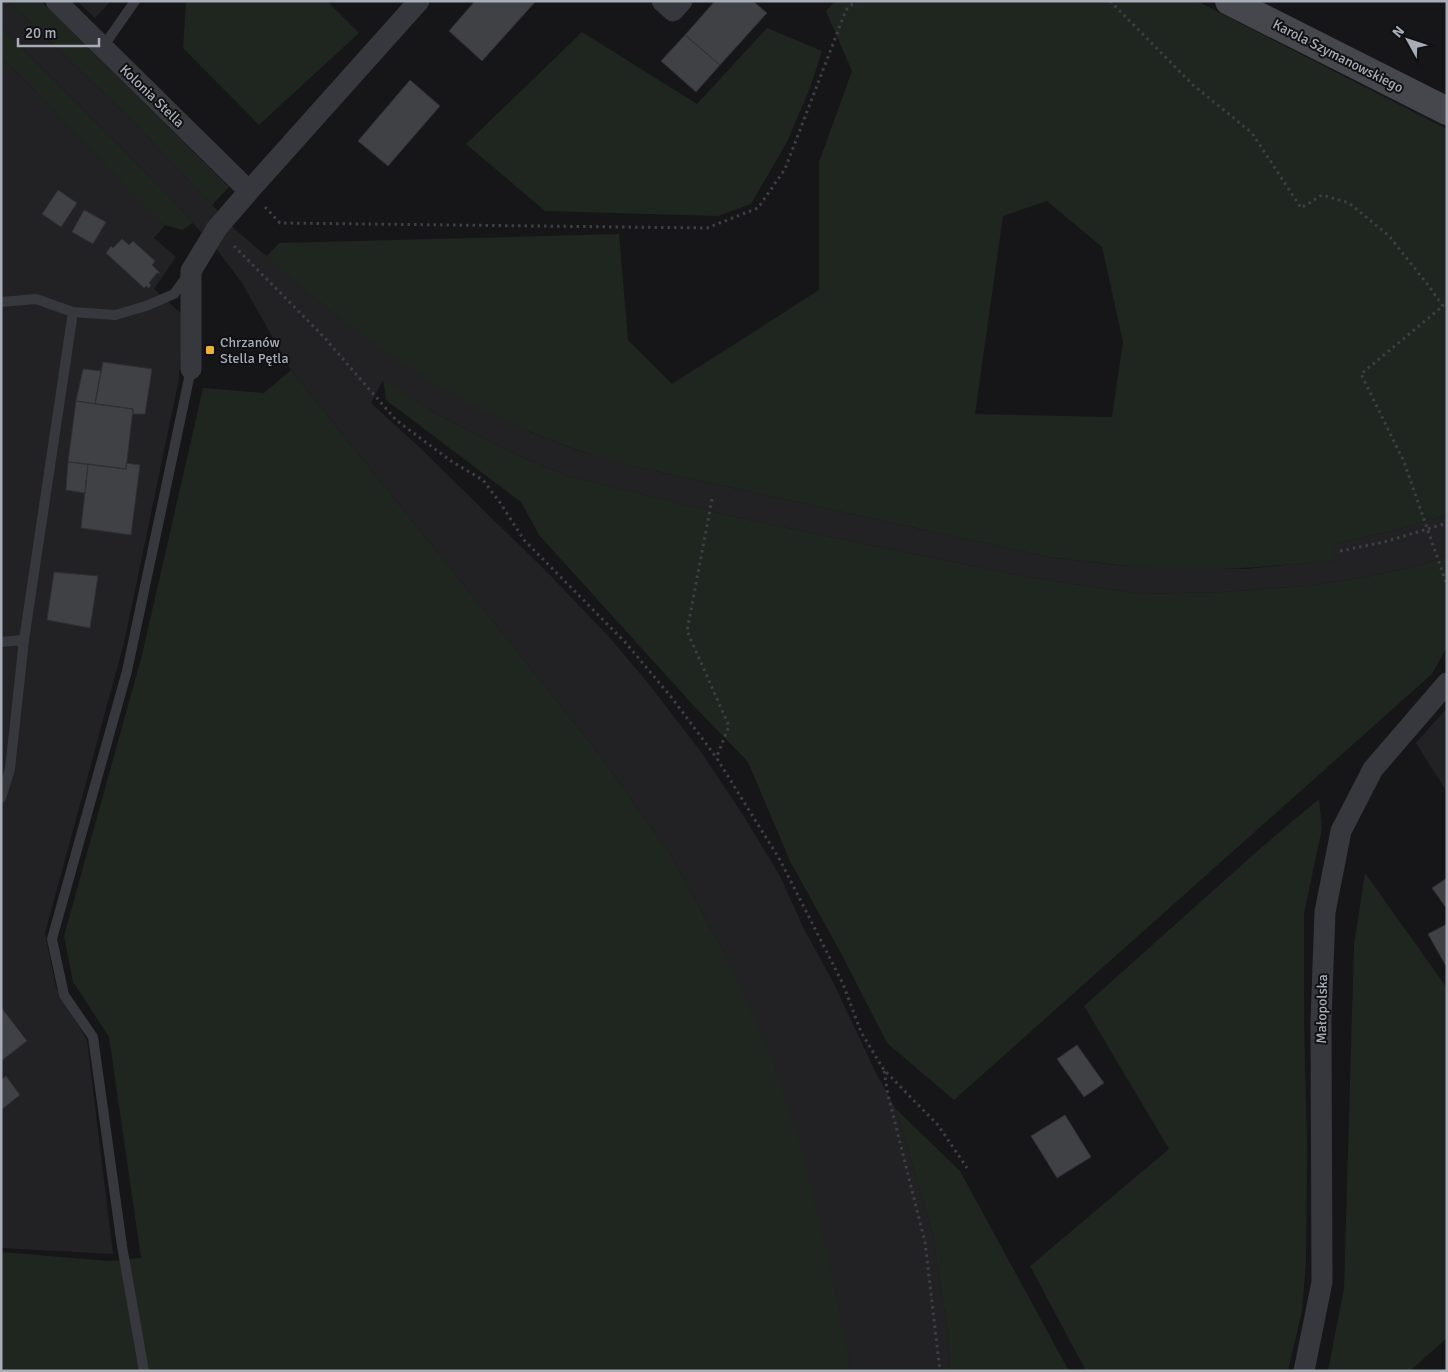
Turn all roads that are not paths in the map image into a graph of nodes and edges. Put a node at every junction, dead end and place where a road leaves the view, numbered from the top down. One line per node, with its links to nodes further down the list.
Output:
1 (56, 1): 7 (street, Kolonia Stella)
2 (134, 1): 7 (lane)
3 (419, 1): 9 (street)
4 (662, 1): 5 (street)
5 (682, 1)
6 (1230, 1): 8 (street, Karola Szymanowskiego)
7 (103, 47): 9 (street, Kolonia Stella)
8 (1447, 111)
9 (249, 190): 10 (street)
10 (191, 271): 12 (lane); 13 (street)
11 (1, 302): 12 (lane)
12 (73, 312): 14 (lane)
13 (192, 369): 18 (lane)
14 (24, 640): 15 (lane); 17 (lane)
15 (1, 642)
16 (1447, 683): 19 (street, Małopolska)
17 (1, 798)
18 (144, 1371)
19 (1304, 1371)

